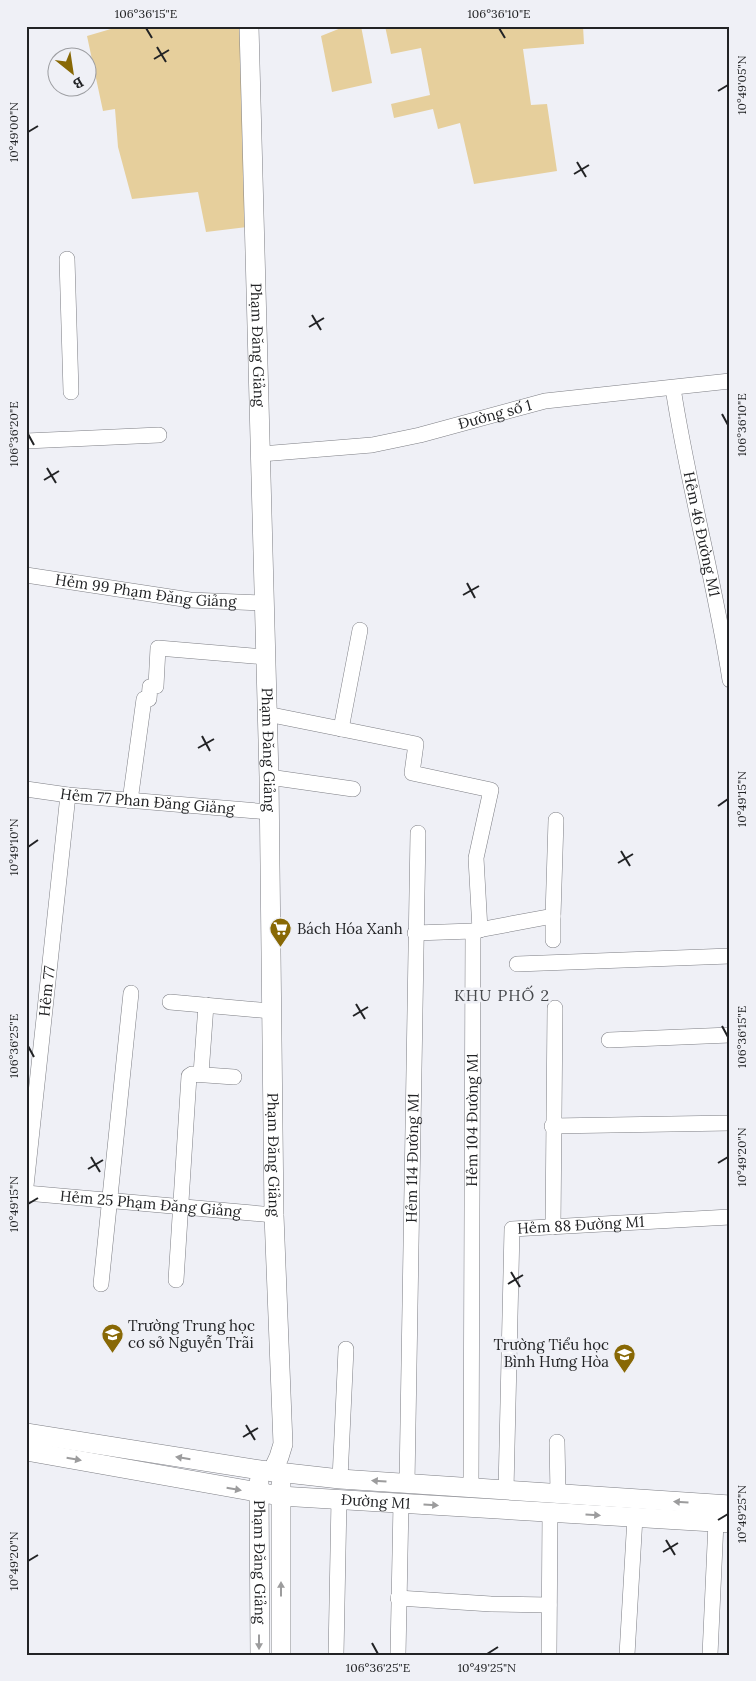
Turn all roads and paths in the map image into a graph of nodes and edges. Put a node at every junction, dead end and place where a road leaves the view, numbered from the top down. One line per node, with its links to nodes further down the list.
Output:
1 (250, 26): 8 (street, Phạm Đăng Giảng)
2 (67, 259): 5 (street)
3 (730, 381): 4 (street, Đường số 1)
4 (674, 388): 8 (street, Đường số 1); 13 (street, Hẻm 46 Đường M1)
5 (71, 392)
6 (159, 436): 7 (street)
7 (26, 441)
8 (261, 454): 10 (street, Phạm Đăng Giảng)
9 (26, 575): 10 (street, Hẻm 99 Phạm Đăng Giảng)
10 (265, 603): 12 (street, Phạm Đăng Giảng)
11 (360, 630): 15 (street)
12 (266, 657): 14 (street, Phạm Đăng Giảng); 20 (street)
13 (730, 680)
14 (267, 714): 15 (street); 16 (street, Phạm Đăng Giảng)
15 (340, 729): 25 (street, Hẻm 104 Đường M1)
16 (269, 777): 17 (street); 21 (street, Phạm Đăng Giảng)
17 (353, 789)
18 (26, 790): 19 (street, Hẻm 77 Phan Đăng Giảng)
19 (68, 795): 20 (street, Hẻm 77 Phan Đăng Giảng); 41 (street, Hẻm 77)
20 (130, 800): 21 (street, Hẻm 77 Phan Đăng Giảng)
21 (269, 812): 34 (street, Phạm Đăng Giảng)
22 (556, 820): 24 (street)
23 (418, 833): 26 (street, Hẻm 114 Đường M1)
24 (553, 916): 25 (street); 27 (street)
25 (477, 931): 26 (street); 57 (street, Hẻm 104 Đường M1)
26 (415, 933): 56 (street, Hẻm 114 Đường M1)
27 (553, 940)
28 (730, 956): 29 (street)
29 (517, 964)
30 (131, 993): 43 (street)
31 (170, 1002): 32 (street)
32 (206, 1005): 34 (street); 37 (street)
33 (555, 1008): 40 (street)
34 (271, 1011): 45 (street, Phạm Đăng Giảng)
35 (730, 1034): 36 (street)
36 (609, 1040)
37 (201, 1074): 38 (street); 44 (street)
38 (234, 1077)
39 (730, 1123): 40 (street)
40 (552, 1126): 47 (street)
41 (26, 1186)
42 (26, 1193): 43 (street, Hẻm 25 Phạm Đăng Giảng)
43 (111, 1200): 44 (street, Hẻm 25 Phạm Đăng Giảng); 49 (street)
44 (181, 1207): 45 (street, Hẻm 25 Phạm Đăng Giảng); 48 (street)
45 (274, 1215): 54 (street, Phạm Đăng Giảng)
46 (730, 1217): 47 (street, Hẻm 88 Đường M1)
47 (552, 1227): 58 (street, Hẻm 88 Đường M1)
48 (176, 1280)
49 (101, 1284)
50 (346, 1349): 55 (street)
51 (26, 1432): 54 (street, Đường M1, one-way to 51)
52 (557, 1442): 60 (street)
53 (26, 1451): 59 (street, Đường M1, one-way to 59)
54 (272, 1472): 55 (street, Đường M1); 59 (street, Phạm Đăng Giảng); 61 (street, Phạm Đăng Giảng)
55 (340, 1479): 56 (street, Đường M1, one-way to 55)
56 (407, 1483): 57 (street, Đường M1)
57 (471, 1486): 58 (street, Đường M1)
58 (506, 1490): 60 (street, Đường M1)
59 (258, 1493): 61 (street, Đường M1); 70 (street, Phạm Đăng Giảng, one-way to 70)
60 (558, 1493): 64 (street, Đường M1, one-way to 60)
61 (280, 1496): 62 (street, Đường M1); 71 (street, Phạm Đăng Giảng, one-way to 61)
62 (339, 1499): 63 (street, Đường M1); 72 (street)
63 (401, 1503): 65 (street, Đường M1, one-way to 65); 68 (street)
64 (730, 1505)
65 (550, 1512): 66 (street, Đường M1, one-way to 66); 69 (street)
66 (635, 1517): 67 (street, Đường M1); 75 (street)
67 (723, 1522): 76 (street)
68 (398, 1598): 69 (street); 73 (street)
69 (549, 1605): 74 (street)
70 (260, 1655)
71 (281, 1655)
72 (336, 1655)
73 (398, 1655)
74 (550, 1655)
75 (627, 1655)
76 (710, 1655)

